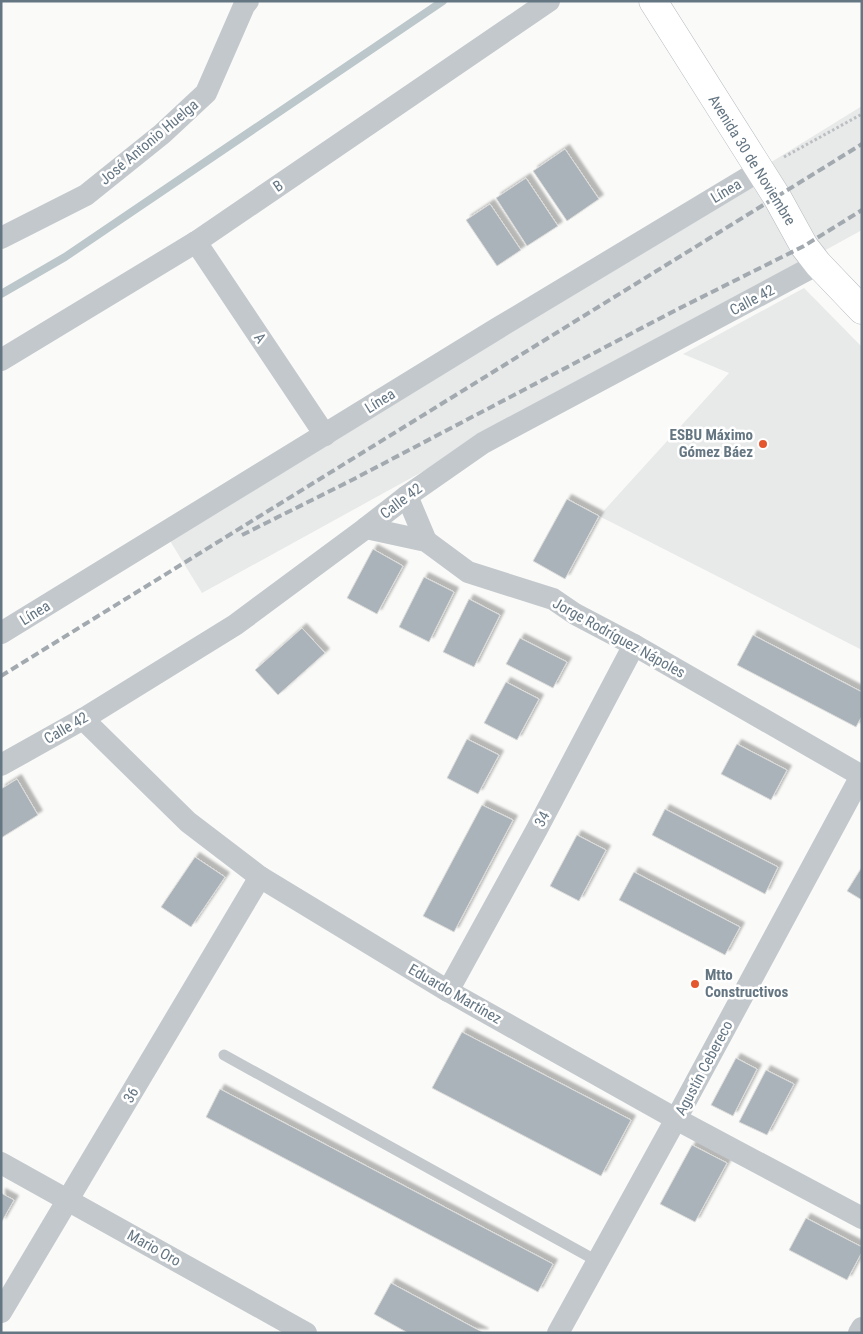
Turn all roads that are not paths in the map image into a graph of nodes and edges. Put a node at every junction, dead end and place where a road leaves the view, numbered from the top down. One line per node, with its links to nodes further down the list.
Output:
1 (248, 1): 5 (street, José Antonio Huelga)
2 (549, 1): 6 (street, B)
3 (653, 1): 4 (main road, Avenida 30 de Noviembre)
4 (760, 171): 7 (main road, Avenida 30 de Noviembre); 10 (street, Línea)
5 (1, 238)
6 (196, 242): 9 (street, B); 10 (street, A)
7 (818, 264): 8 (main road, Avenida 30 de Noviembre); 11 (street, Calle 42)
8 (862, 310)
9 (1, 360)
10 (324, 434): 14 (street, Línea)
11 (406, 496): 12 (street, Calle 42); 13 (street)
12 (366, 528): 13 (street, Jorge Rodríguez Nápoles); 16 (street, Calle 42)
13 (426, 541): 15 (street, Jorge Rodríguez Nápoles)
14 (1, 633)
15 (634, 645): 18 (street, Jorge Rodríguez Nápoles); 20 (street, 34)
16 (83, 719): 17 (street, Calle 42); 19 (street, Eduardo Martínez)
17 (1, 765)
18 (862, 776): 22 (street, Agustín Cebereco)
19 (260, 877): 20 (street, Eduardo Martínez); 24 (street, 36)
20 (448, 991): 22 (street, Eduardo Martínez)
21 (224, 1055): 26 (lane)
22 (676, 1120): 25 (street, Eduardo Martínez); 26 (street, Agustín Cebereco)
23 (1, 1163): 24 (street, Mario Oro)
24 (68, 1200): 27 (street, 36); 28 (street, Mario Oro)
25 (862, 1218)
26 (597, 1261): 31 (street, Agustín Cebereco)
27 (1, 1312)
28 (277, 1326): 30 (street, Mario Oro)
29 (862, 1328): 32 (street)
30 (306, 1333)
31 (558, 1333)
32 (859, 1333)

